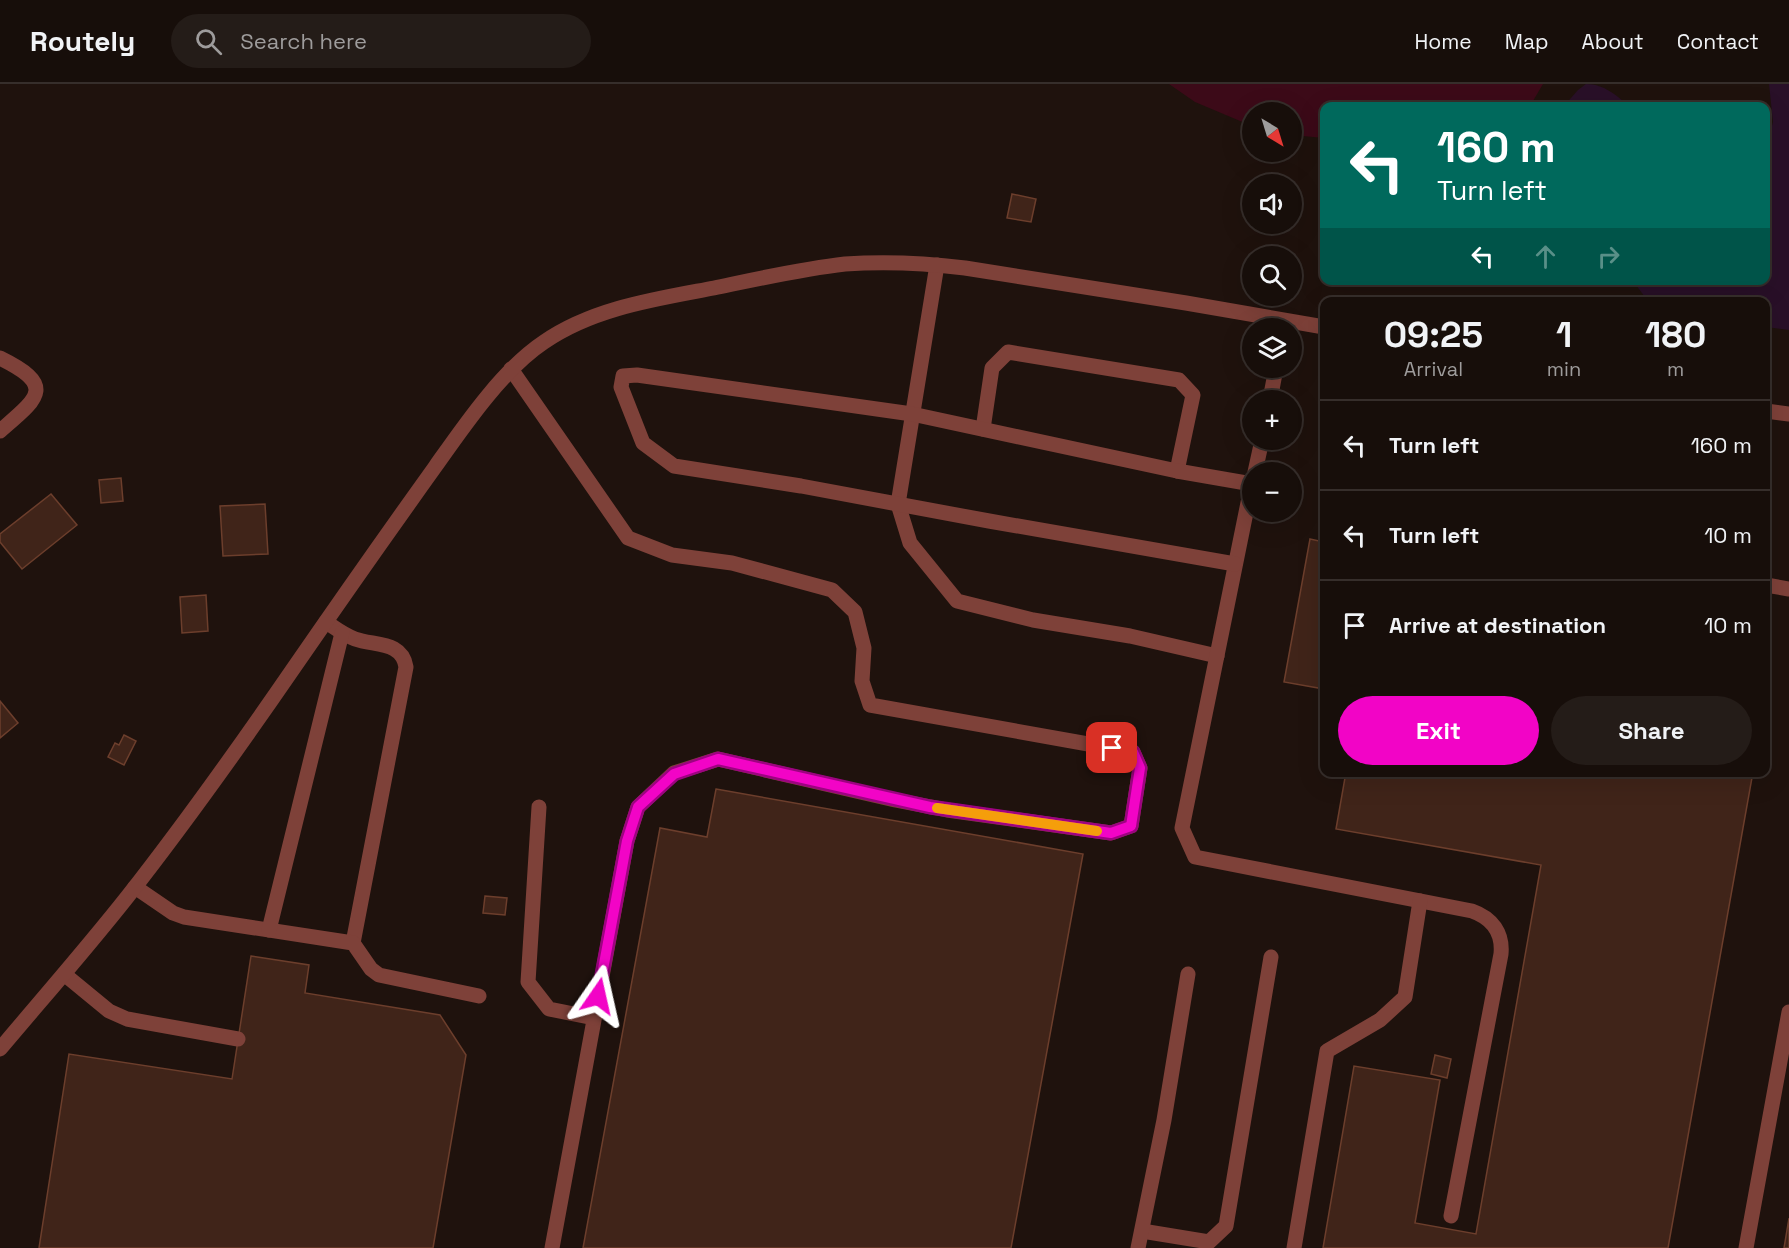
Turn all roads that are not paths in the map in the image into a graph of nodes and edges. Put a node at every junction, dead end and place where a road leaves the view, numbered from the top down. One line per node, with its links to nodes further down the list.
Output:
1 (937, 265): 2 (street); 6 (street); 8 (street)
2 (1250, 318)
3 (1302, 325): 4 (street)
4 (1320, 327)
5 (0, 358): 11 (street)
6 (511, 369): 19 (street); 32 (street)
7 (1770, 412): 9 (street)
8 (912, 414): 10 (street); 14 (street); 14 (street)
9 (1789, 414)
10 (982, 429): 12 (street); 12 (street)
11 (0, 431)
12 (1177, 471): 13 (street)
13 (1242, 482)
14 (898, 504): 16 (street); 21 (street)
15 (1244, 522): 16 (street)
16 (1235, 564): 21 (street)
17 (1770, 586): 18 (street)
18 (1789, 589)
19 (326, 622): 20 (street); 23 (street)
20 (342, 633): 25 (street); 26 (street)
21 (1217, 656): 24 (street)
22 (539, 807): 32 (street)
23 (135, 887): 25 (street); 28 (street)
24 (1420, 901): 35 (street); 39 (street)
25 (269, 930): 26 (street)
26 (353, 943): 30 (street)
27 (1271, 957): 36 (street)
28 (64, 974): 33 (street); 34 (street)
29 (1188, 974): 36 (street)
30 (479, 996)
31 (1789, 1012): 40 (street)
32 (594, 1018): 37 (street)
33 (238, 1039)
34 (0, 1049)
35 (1451, 1216)
36 (1142, 1231): 38 (street)
37 (552, 1248)
38 (1138, 1248)
39 (1294, 1248)
40 (1746, 1248)

